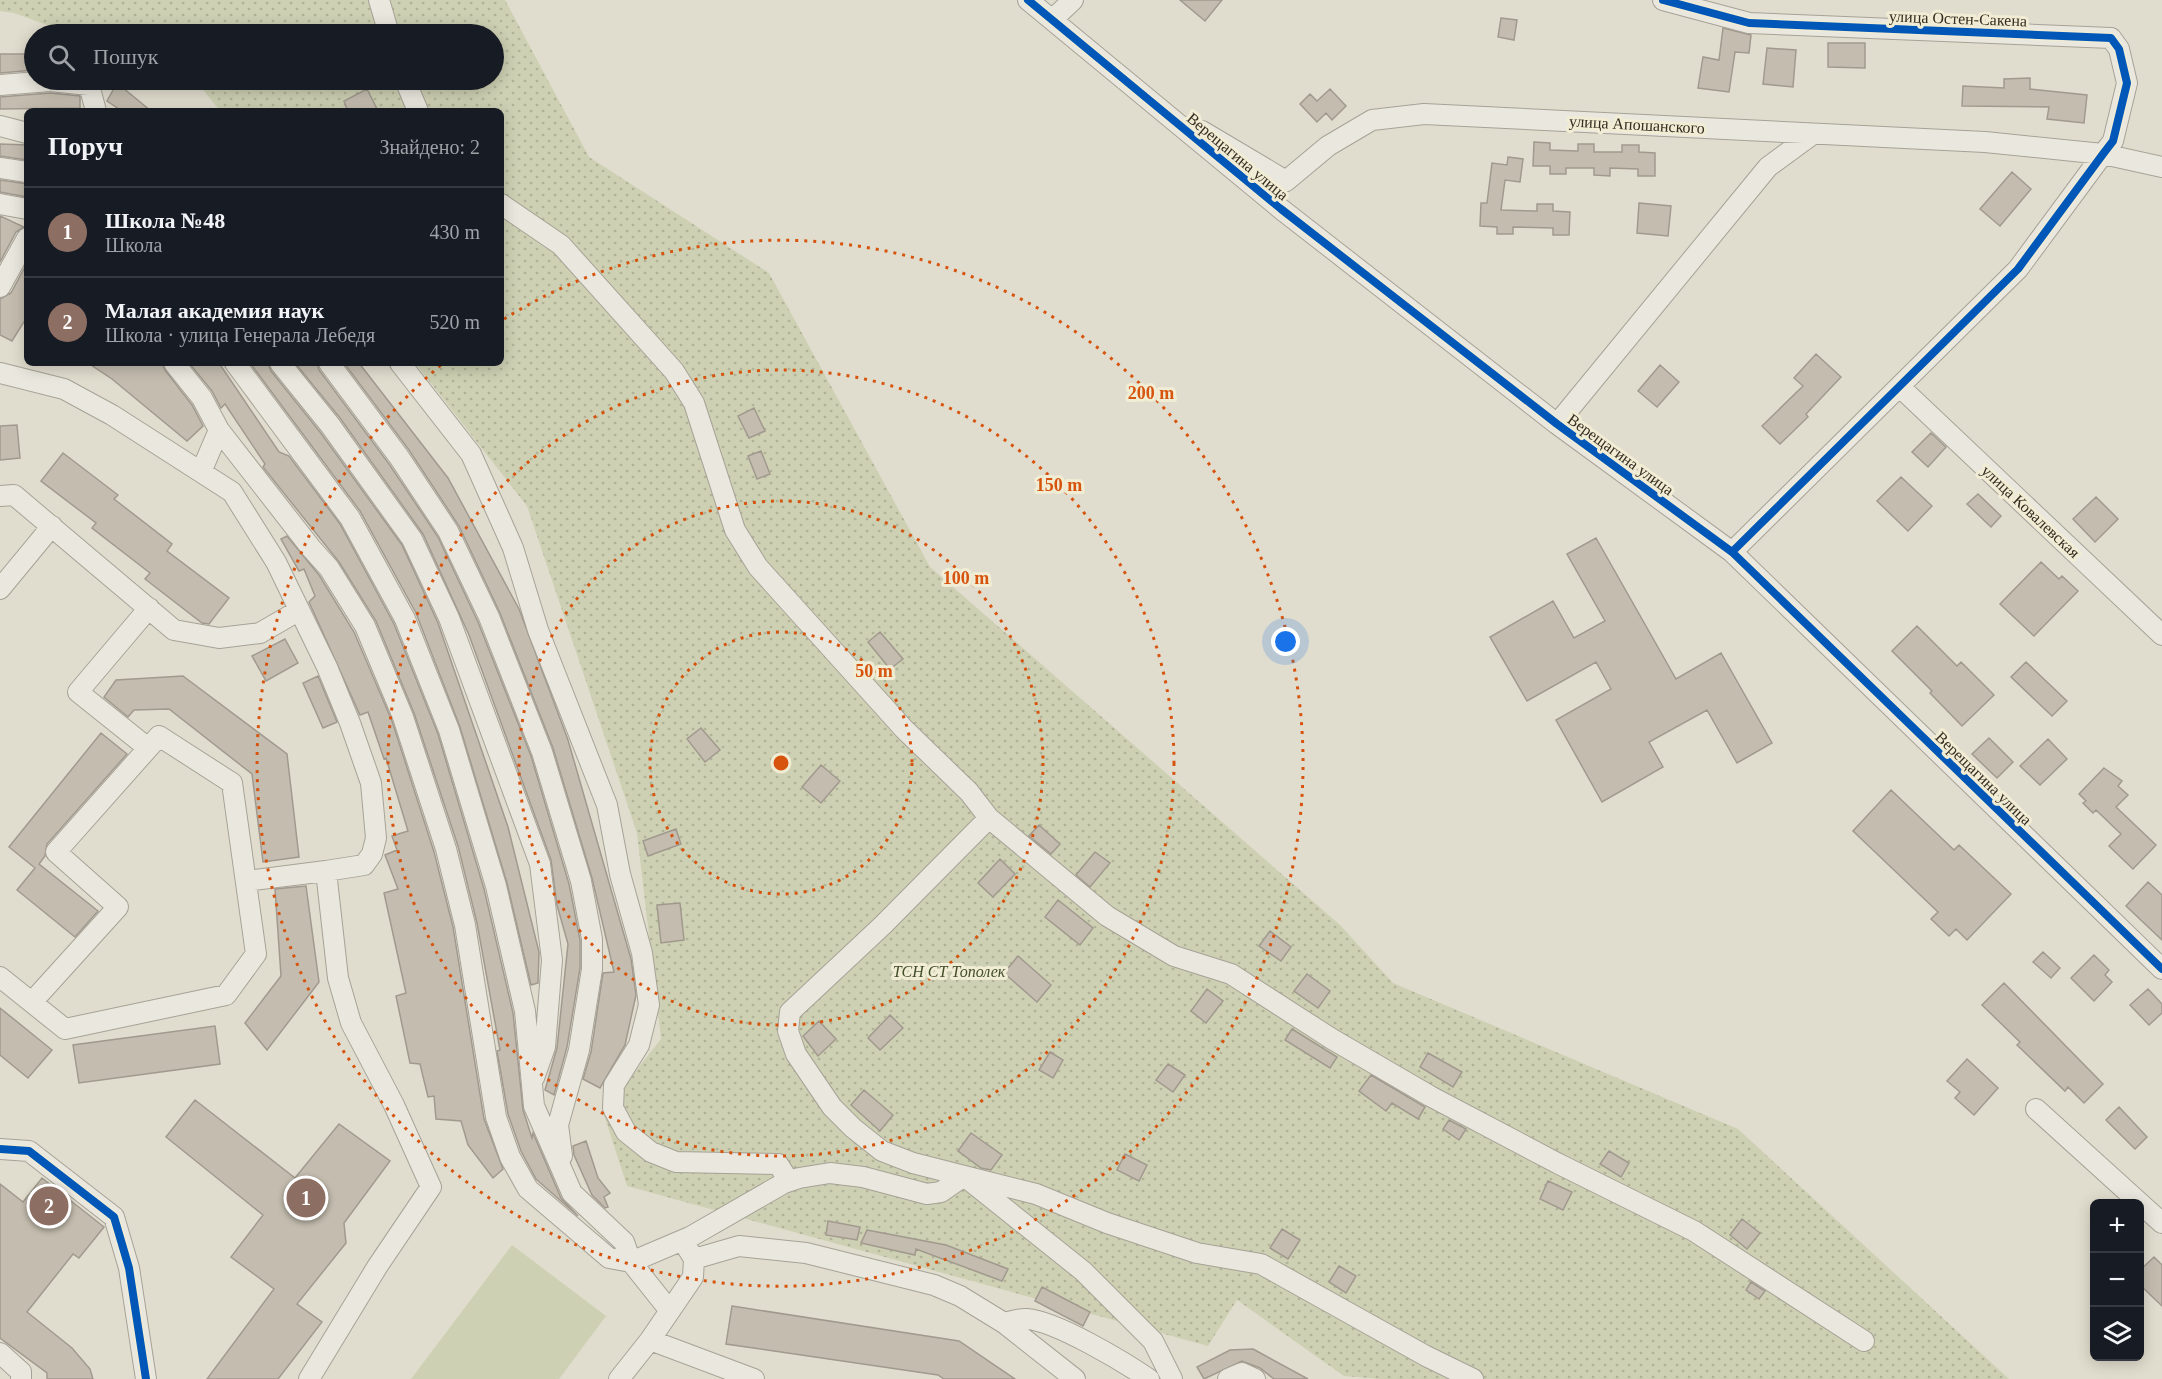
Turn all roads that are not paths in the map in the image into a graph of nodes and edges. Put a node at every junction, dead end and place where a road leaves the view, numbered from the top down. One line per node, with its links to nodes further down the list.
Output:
1 (379, 0): 6 (street)
2 (1028, 0): 5 (street, Верещагина улица)
3 (1073, 0): 5 (street)
4 (1663, 0): 18 (street, улица Остен-Сакена)
5 (1053, 19): 11 (street, Верещагина улица)
6 (386, 24)
7 (24, 83): 8 (street)
8 (0, 85)
9 (90, 90): 12 (street)
10 (409, 90): 13 (street)
11 (1151, 101): 17 (street, улица Апошанского); 34 (street, Верещагина улица)
12 (95, 108)
13 (417, 108)
14 (24, 123): 15 (street)
15 (0, 126): 16 (street)
16 (24, 132)
17 (1813, 134): 18 (street, улица Апошанского); 34 (street)
18 (2103, 154): 19 (street, улица Апошанского); 33 (street)
19 (2162, 166)
20 (0, 168): 21 (street)
21 (24, 172)
22 (0, 204): 24 (street)
23 (504, 206): 45 (street)
24 (24, 208)
25 (24, 243): 26 (street)
26 (0, 286)
27 (176, 366): 35 (street)
28 (237, 366): 51 (street)
29 (282, 366): 51 (street)
30 (330, 366): 55 (street)
31 (402, 366): 56 (street)
32 (0, 373): 36 (street)
33 (1900, 387): 39 (street); 43 (street, улица Ковалевская)
34 (1557, 424): 39 (street, Верещагина улица)
35 (219, 429): 36 (street); 60 (street)
36 (201, 472): 42 (street)
37 (0, 496): 38 (street)
38 (52, 526): 40 (street); 41 (street)
39 (1732, 552): 48 (street, Верещагина улица)
40 (0, 589)
41 (149, 608): 42 (street); 44 (street)
42 (298, 611): 46 (street)
43 (2162, 635)
44 (148, 748): 47 (street); 50 (street)
45 (989, 818): 54 (street); 64 (street)
46 (326, 871): 47 (street); 68 (street)
47 (246, 881): 50 (street)
48 (2162, 969)
49 (0, 977): 50 (street)
50 (32, 1002)
51 (532, 1084): 55 (street)
52 (2036, 1108): 57 (street)
53 (0, 1149): 67 (street)
54 (964, 1176): 56 (street); 73 (street); 76 (street)
55 (565, 1183): 60 (street)
56 (784, 1183): 58 (street)
57 (2162, 1223)
58 (690, 1237): 59 (street); 60 (street)
59 (694, 1259): 61 (street); 62 (street)
60 (631, 1262): 61 (street)
61 (670, 1311): 63 (street)
62 (1004, 1323): 71 (street); 72 (street)
63 (650, 1340): 69 (street); 70 (street)
64 (1864, 1341)
65 (0, 1353): 66 (street)
66 (21, 1379)
67 (146, 1379)
68 (309, 1379)
69 (619, 1379)
70 (754, 1379)
71 (1075, 1379)
72 (1149, 1379)
73 (1172, 1379)
74 (1228, 1379): 75 (street)
75 (1255, 1379)
76 (1473, 1379)

